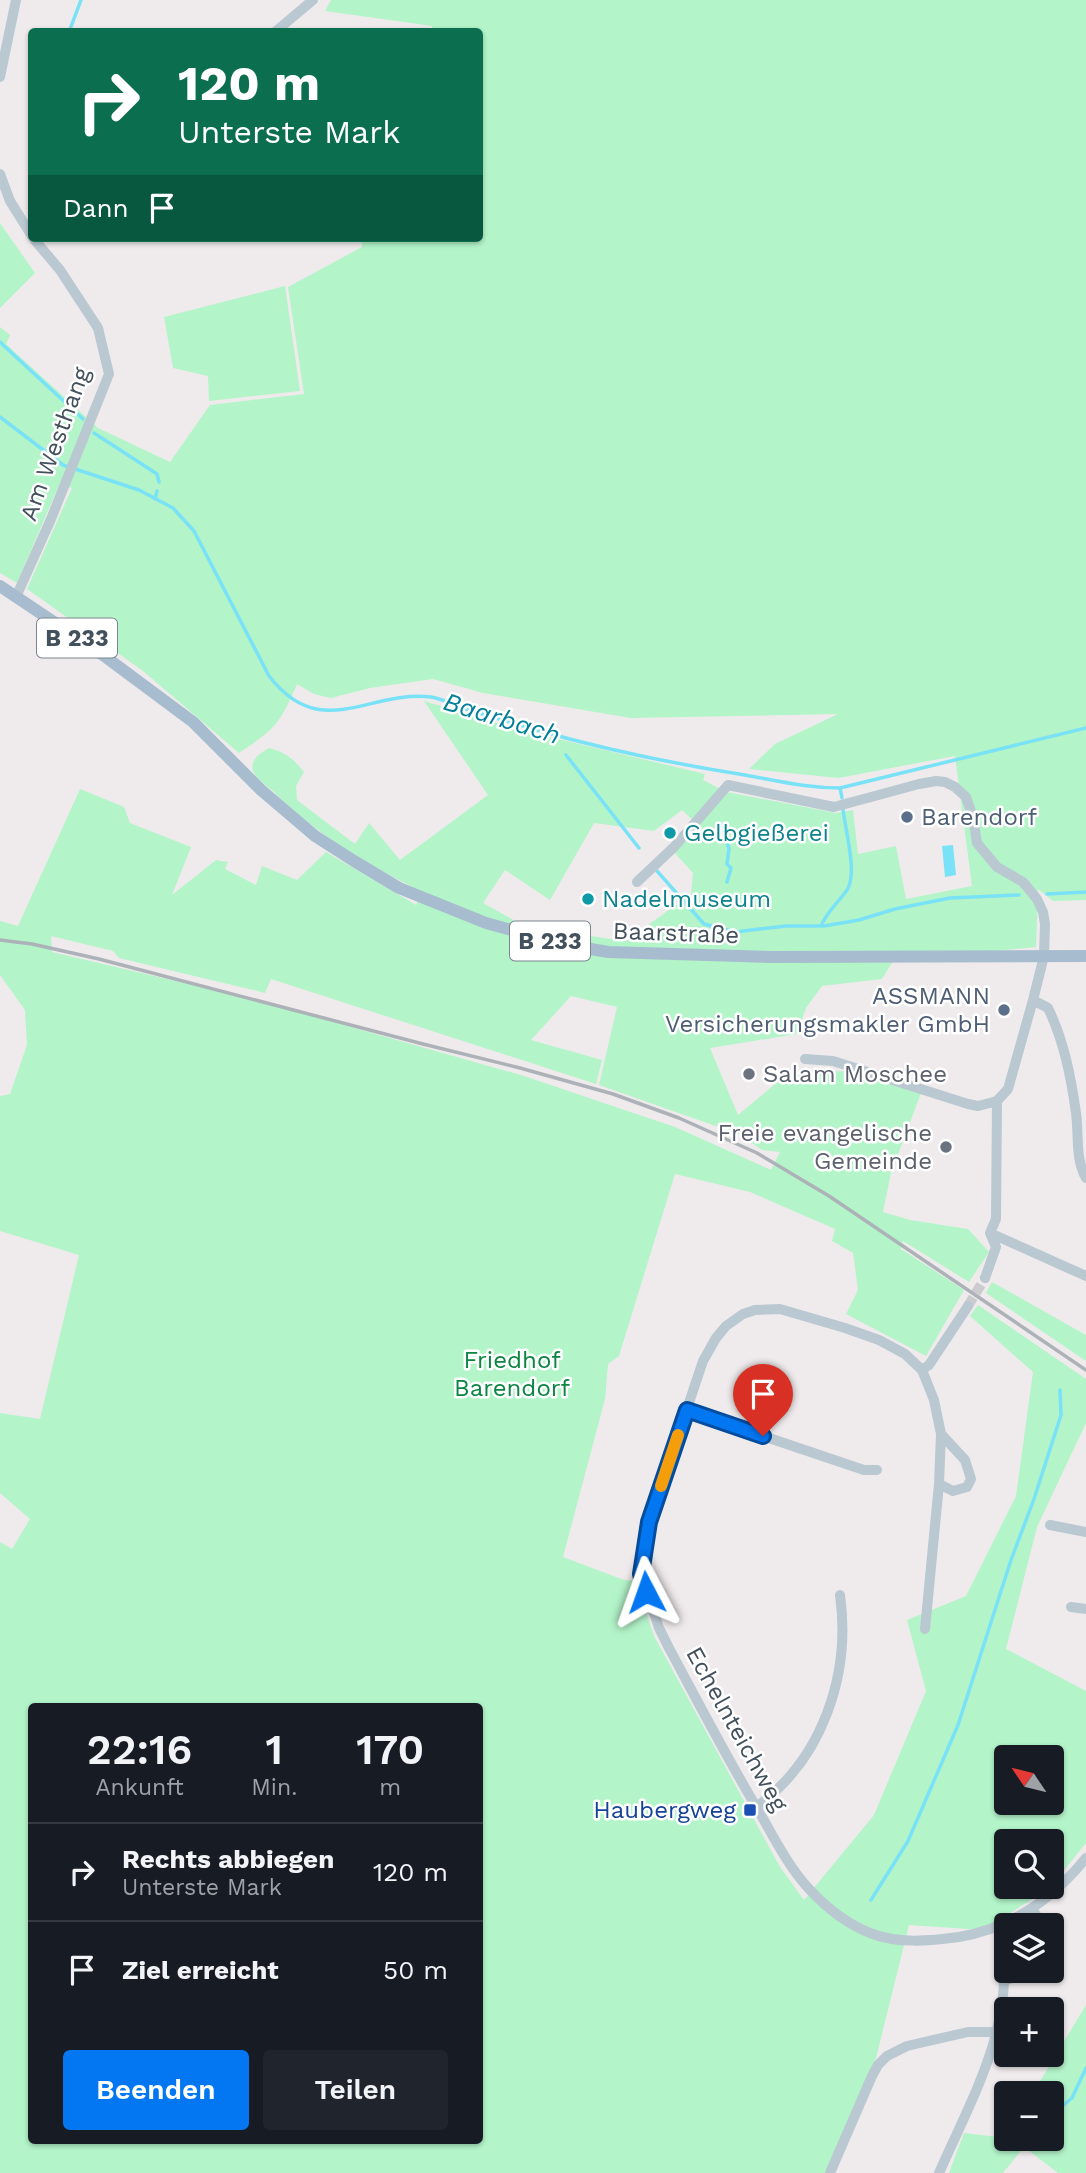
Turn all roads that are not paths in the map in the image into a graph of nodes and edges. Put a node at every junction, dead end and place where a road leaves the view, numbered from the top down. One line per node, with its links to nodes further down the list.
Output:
1 (16, 0): 4 (street)
2 (313, 0): 3 (street)
3 (280, 28)
4 (0, 77)
5 (0, 174): 6 (street, Am Westhang)
6 (28, 229)
7 (38, 242): 9 (street, Am Westhang)
8 (0, 586): 9 (main road, B 233)
9 (16, 597): 11 (main road, Baarstraße / B 233)
10 (637, 882): 11 (street)
11 (1044, 956): 12 (main road, Baarstraße / B 233); 13 (street)
12 (1086, 956)
13 (1033, 999): 15 (street); 16 (street)
14 (806, 1059): 15 (street)
15 (997, 1101): 17 (street)
16 (1086, 1178)
17 (990, 1233): 18 (street); 19 (street)
18 (1086, 1276)
19 (985, 1278)
20 (968, 1306): 21 (street)
21 (922, 1370): 22 (street, Echelnteichweg); 23 (street)
22 (687, 1410): 24 (street); 32 (street, Echelnteichweg)
23 (941, 1434): 25 (street); 25 (street)
24 (877, 1470)
25 (939, 1484): 31 (street)
26 (1050, 1525): 27 (street)
27 (1086, 1532)
28 (840, 1594): 32 (street)
29 (1071, 1607): 30 (street)
30 (1086, 1609)
31 (925, 1629)
32 (755, 1807): 37 (street, Echelnteichweg)
33 (1086, 1858): 34 (street, Echelnteichweg)
34 (1031, 1908): 35 (street, Echelnteichweg); 36 (street)
35 (1023, 1913)
36 (1034, 1913)
37 (994, 1928)
38 (994, 2032): 40 (street)
39 (994, 2042): 41 (street)
40 (830, 2173)
41 (939, 2173)

